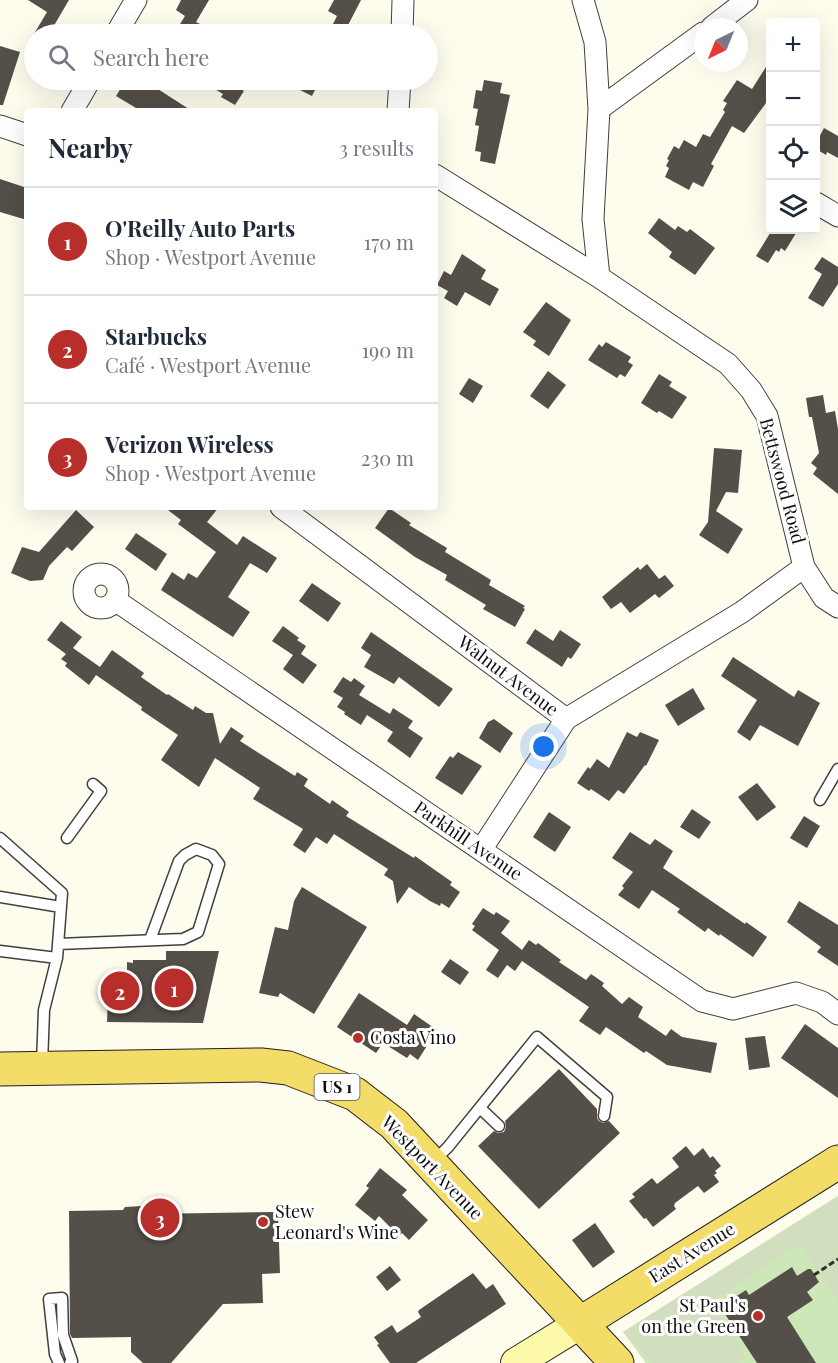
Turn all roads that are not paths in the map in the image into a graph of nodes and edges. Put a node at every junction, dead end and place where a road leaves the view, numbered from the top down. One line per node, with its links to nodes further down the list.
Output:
1 (136, 0): 6 (street)
2 (403, 0): 7 (street)
3 (583, 0): 13 (street)
4 (747, 0): 5 (street)
5 (724, 18)
6 (122, 24)
7 (402, 24)
8 (694, 40): 13 (street)
9 (84, 90): 11 (street)
10 (399, 90): 12 (street)
11 (74, 108)
12 (398, 108)
13 (598, 110): 19 (street)
14 (0, 126): 15 (street)
15 (24, 134)
16 (438, 177): 19 (street, Bettswood Road)
17 (820, 205): 18 (street)
18 (838, 216)
19 (599, 277): 21 (street, Bettswood Road)
20 (285, 510): 24 (street, Walnut Avenue)
21 (804, 567): 23 (street, Bettswood Road); 24 (street, Walnut Avenue)
22 (115, 600): 30 (street, Parkhill Avenue)
23 (838, 607)
24 (567, 719): 30 (street)
25 (838, 769): 27 (lane)
26 (93, 784): 29 (lane)
27 (820, 800)
28 (0, 838): 32 (lane)
29 (67, 838)
30 (481, 850): 37 (street, Parkhill Avenue)
31 (0, 897): 32 (lane)
32 (61, 907): 34 (lane)
33 (150, 940): 33 (lane); 34 (lane)
34 (58, 944): 36 (lane)
35 (0, 951): 36 (lane)
36 (57, 958): 38 (lane)
37 (838, 1014)
38 (42, 1068): 39 (main road, Westport Avenue / US 1); 44 (main road, Westport Avenue / US 1)
39 (0, 1069)
40 (480, 1108): 41 (lane); 42 (lane); 44 (lane)
41 (604, 1116)
42 (499, 1126)
43 (838, 1162): 45 (main road, East Avenue)
44 (430, 1164): 45 (main road, Westport Avenue / US 1)
45 (580, 1323): 48 (main road, East Avenue); 49 (main road, US 1)
46 (59, 1363): 47 (lane)
47 (70, 1363)
48 (516, 1363)
49 (617, 1363)

